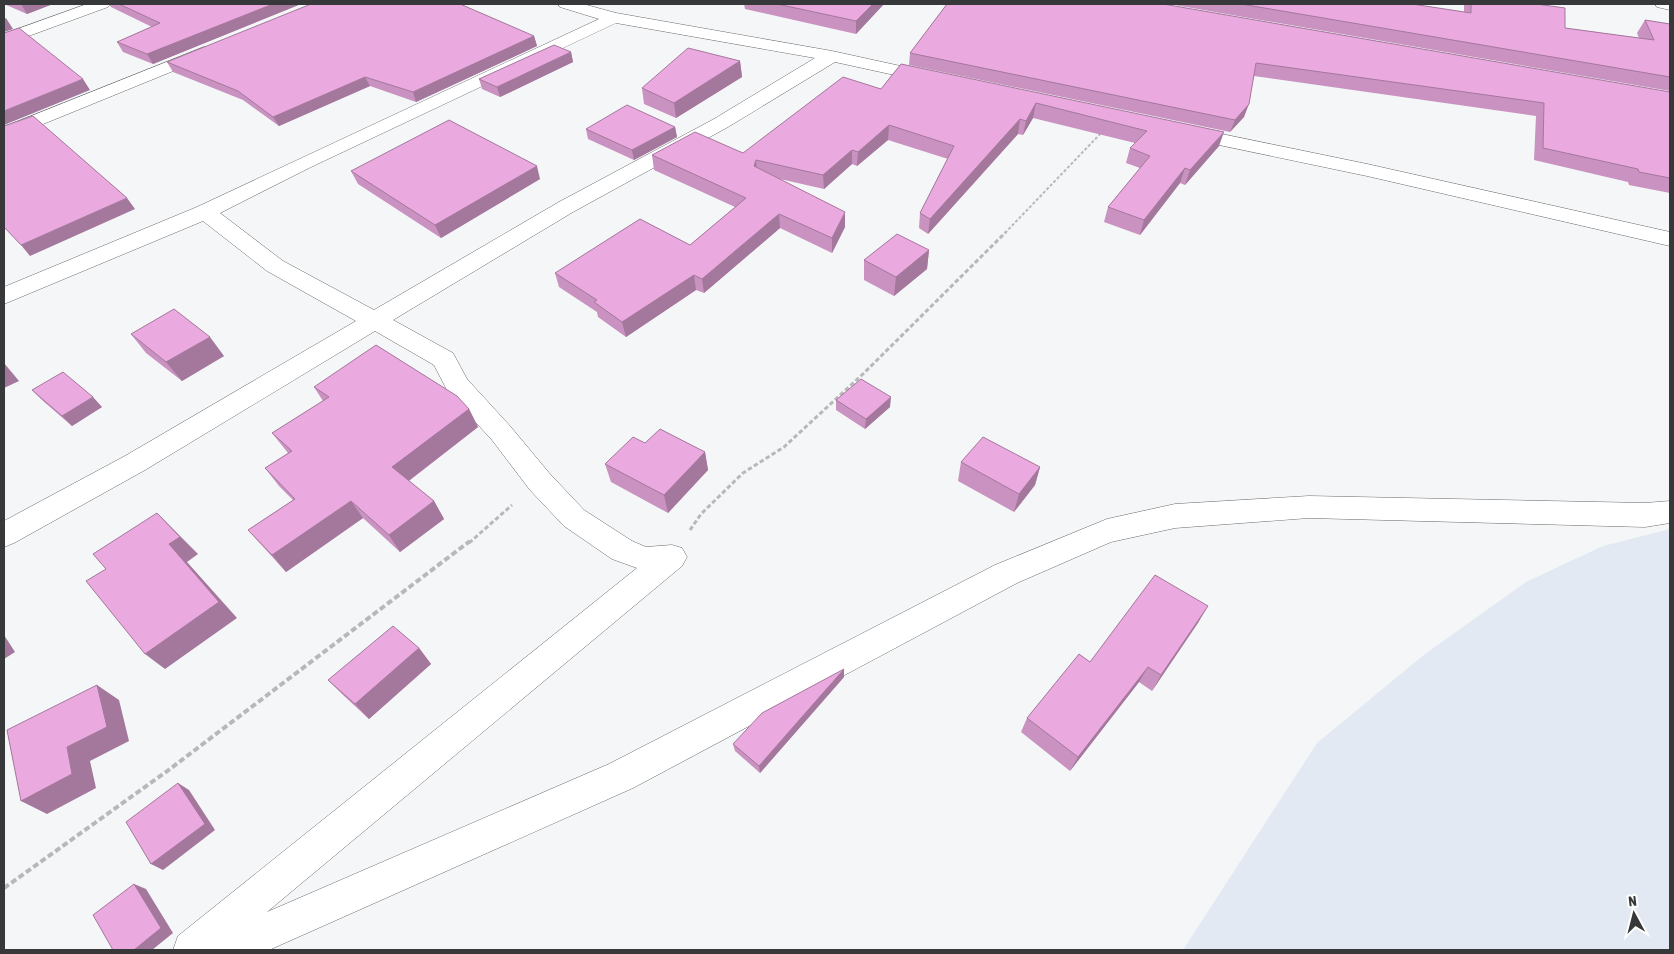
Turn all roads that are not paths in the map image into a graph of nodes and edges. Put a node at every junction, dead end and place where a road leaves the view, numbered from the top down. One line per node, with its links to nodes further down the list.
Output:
1 (102, 4): 6 (street)
2 (566, 4): 5 (street)
3 (1662, 4): 4 (street)
4 (1670, 5)
5 (614, 18): 8 (street); 12 (street)
6 (4, 40)
7 (218, 46): 11 (street)
8 (832, 56): 9 (street); 15 (street)
9 (946, 81)
10 (1164, 128): 13 (street)
11 (4, 134)
12 (205, 212): 14 (street); 15 (street)
13 (1664, 238)
14 (4, 296)
15 (373, 321): 17 (street); 18 (street)
16 (1670, 512): 19 (street)
17 (4, 534)
18 (192, 950)
19 (225, 950)

